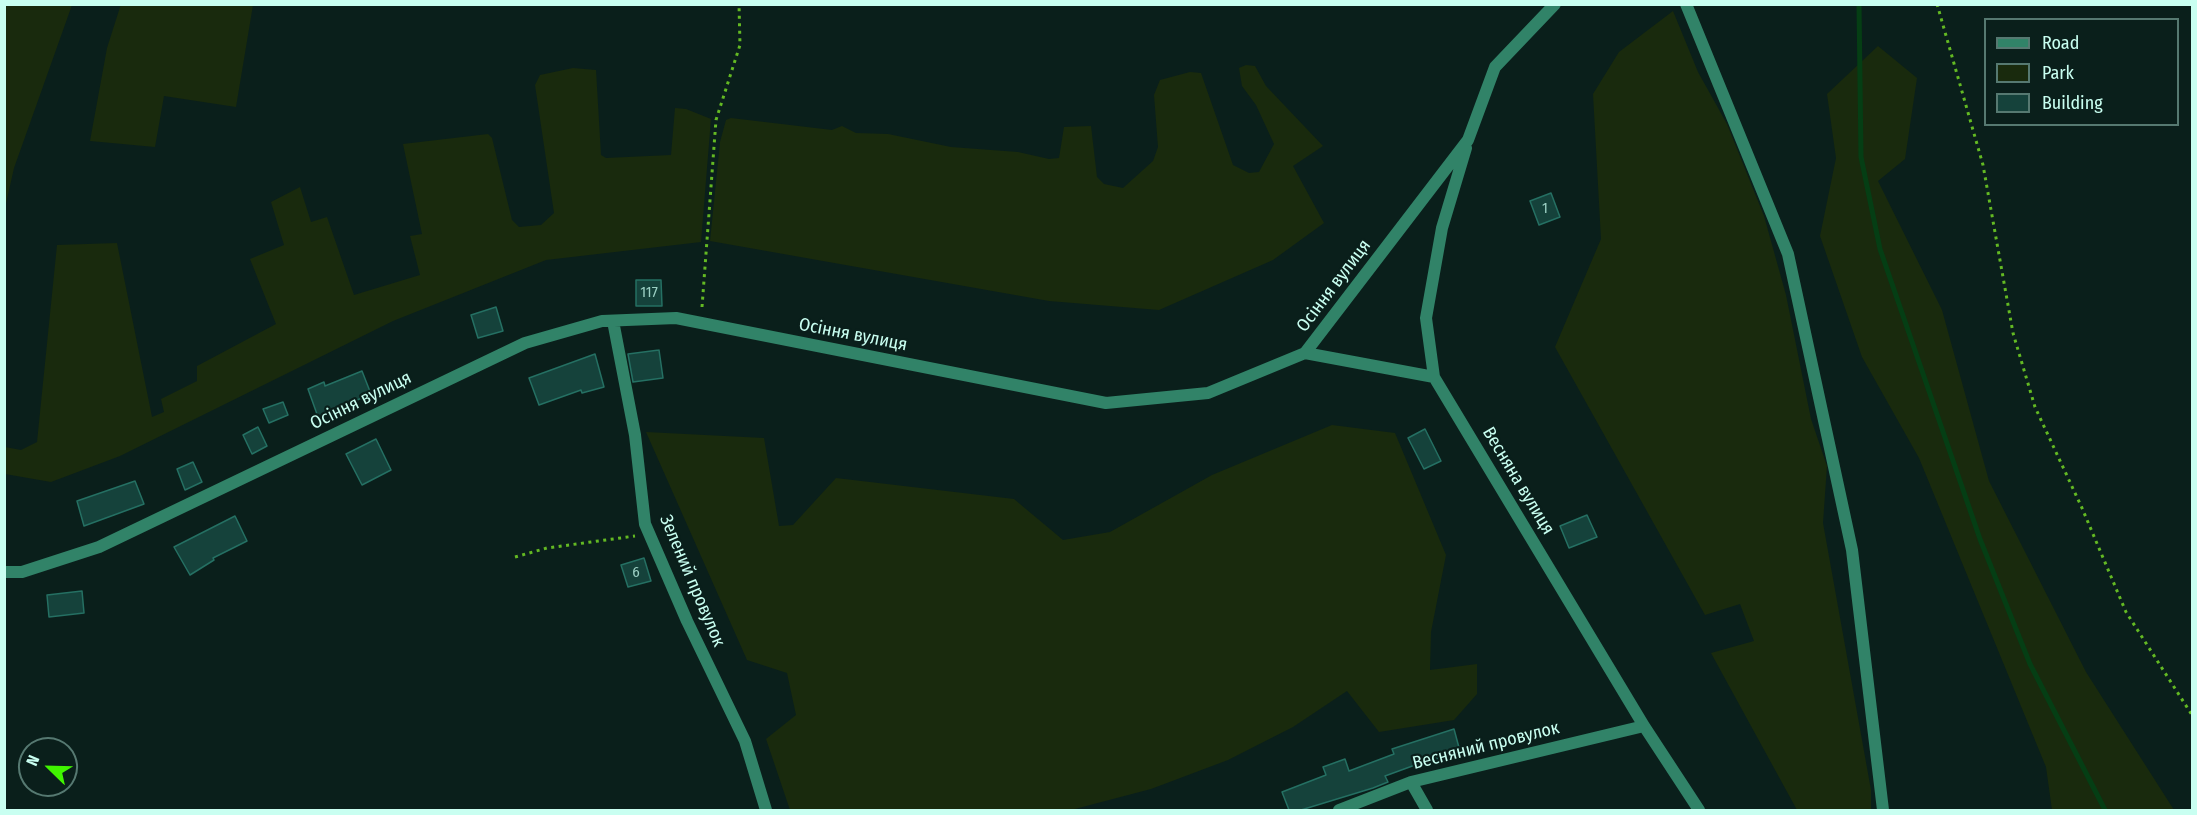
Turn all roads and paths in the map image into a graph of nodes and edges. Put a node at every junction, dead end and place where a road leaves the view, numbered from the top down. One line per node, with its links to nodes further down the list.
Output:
1 (739, 4): 7 (path)
2 (1555, 4): 5 (street, Осіння вулиця)
3 (1686, 4): 20 (street)
4 (1937, 4): 13 (path)
5 (1468, 140): 8 (street, Осіння вулиця); 9 (street, Весняна вулиця)
6 (613, 321): 7 (street, Осіння вулиця); 10 (street, Зелений провулок); 12 (street, Осіння вулиця)
7 (701, 323): 8 (street, Осіння вулиця)
8 (1305, 353): 9 (street)
9 (1434, 377): 14 (street, Весняна вулиця)
10 (649, 534): 11 (path); 16 (street, Зелений провулок)
11 (515, 557)
12 (4, 572)
13 (2193, 715)
14 (1644, 726): 15 (street, Весняний провулок); 19 (street, Весняна вулиця)
15 (1411, 782): 17 (street, Весняний провулок); 18 (street)
16 (766, 810)
17 (1339, 810)
18 (1427, 810)
19 (1699, 810)
20 (1884, 810)

